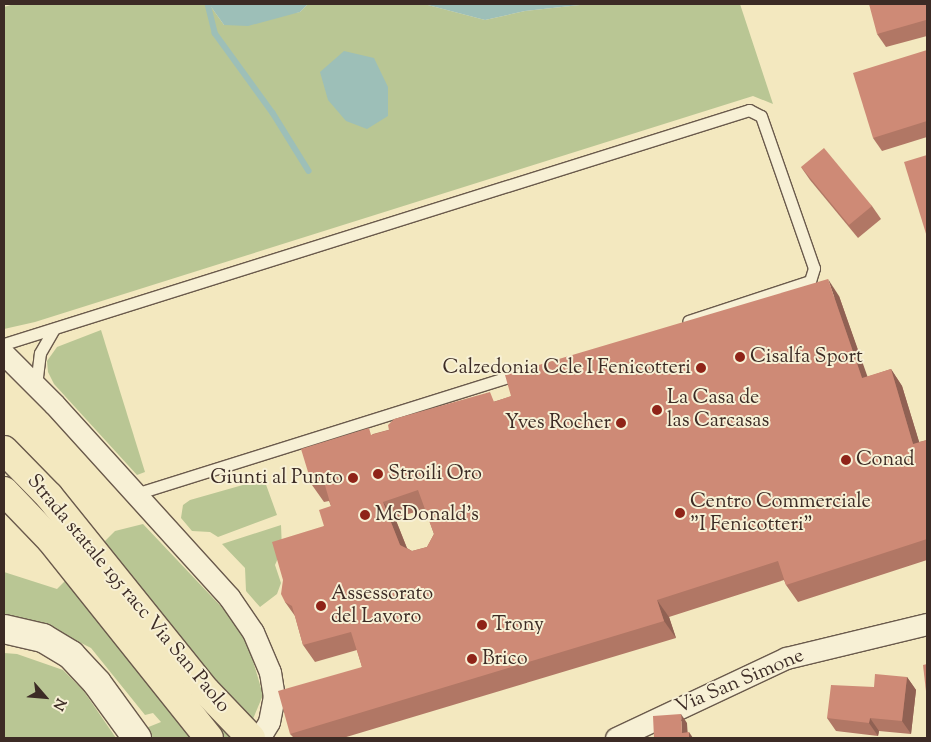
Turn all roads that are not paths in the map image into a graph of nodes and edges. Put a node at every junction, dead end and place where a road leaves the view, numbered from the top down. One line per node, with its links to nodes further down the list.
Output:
1 (675, 325): 2 (lane)
2 (54, 329): 3 (lane); 6 (lane)
3 (4, 344)
4 (4, 354): 6 (street)
5 (533, 369): 9 (lane)
6 (36, 385): 9 (street)
7 (4, 450): 14 (highway, Strada statale 195 racc Via San Paolo)
8 (4, 491): 13 (highway, Strada statale 195 racc Via San Paolo)
9 (136, 494): 15 (street)
10 (927, 624): 16 (street, Via San Simone)
11 (4, 629): 12 (main road)
12 (138, 738)
13 (210, 738)
14 (251, 738)
15 (259, 738)
16 (616, 738)

